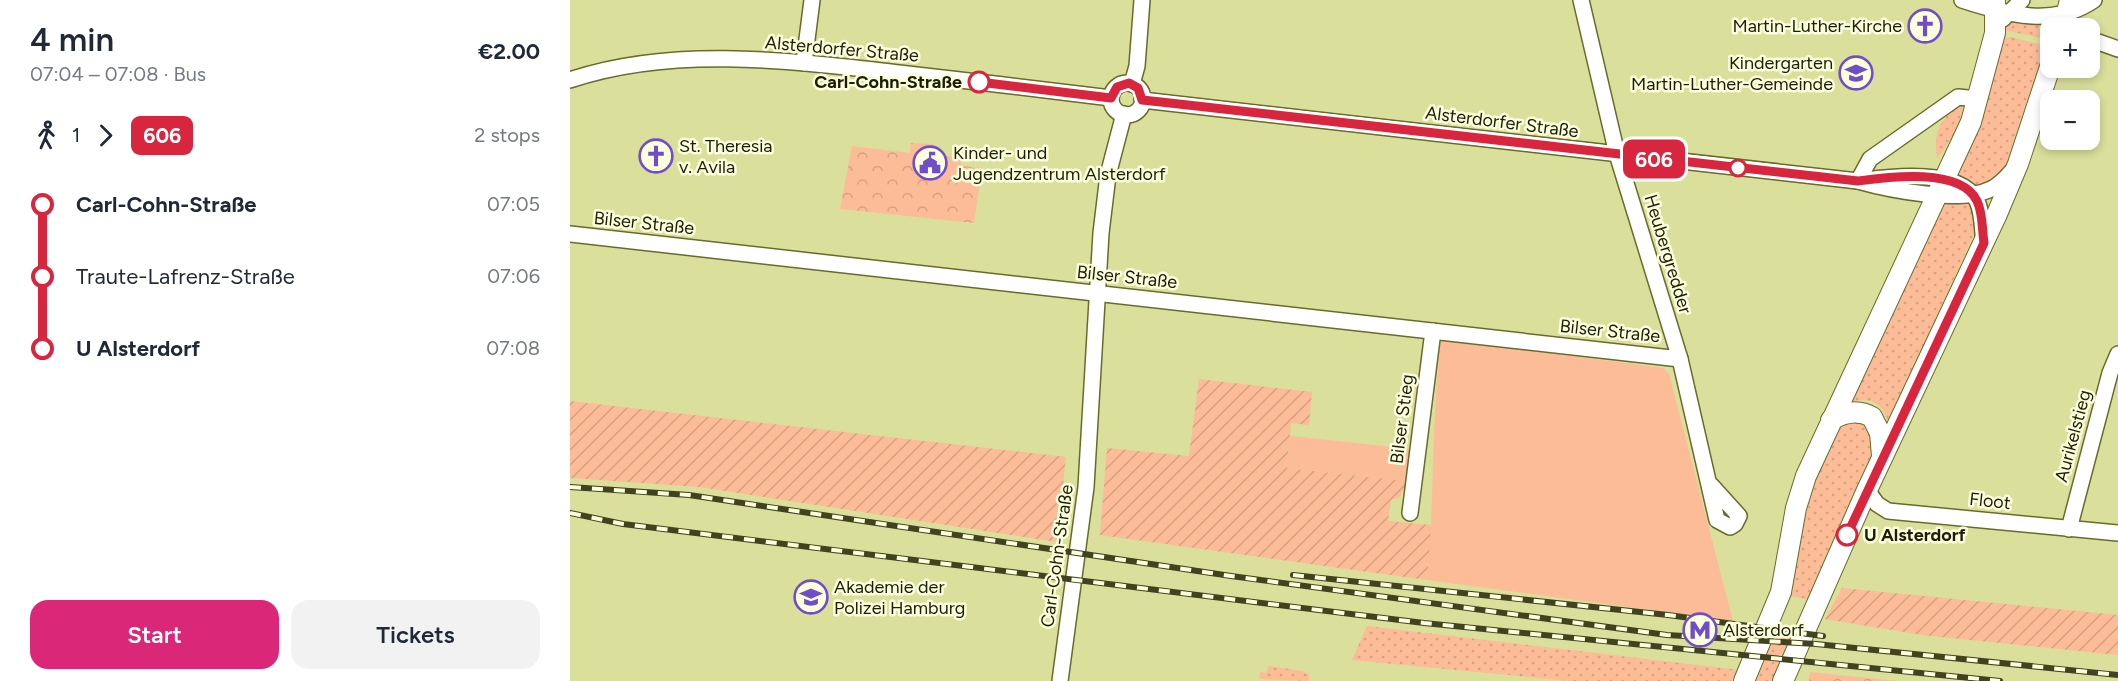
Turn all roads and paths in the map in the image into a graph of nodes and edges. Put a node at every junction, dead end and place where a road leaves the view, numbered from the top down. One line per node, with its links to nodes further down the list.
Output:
1 (812, 0): 11 (street)
2 (1142, 0): 14 (street)
3 (1581, 0): 19 (street, Heubergredder)
4 (1962, 0): 7 (street)
5 (2022, 0): 7 (street)
6 (2094, 0): 8 (street)
7 (1999, 8): 8 (street); 16 (main road)
8 (2067, 14)
9 (2100, 43): 10 (street)
10 (2118, 49)
11 (804, 63): 13 (street, Alsterdorfer Straße); 15 (street, Alsterdorfer Straße)
12 (2047, 78): 20 (main road)
13 (570, 80)
14 (1132, 84): 15 (street); 17 (street)
15 (1111, 98): 18 (street)
16 (1978, 99): 21 (street); 22 (main road)
17 (1142, 100): 18 (street); 19 (street, Alsterdorfer Straße)
18 (1124, 114): 26 (street, Carl-Cohn-Straße)
19 (1617, 154): 21 (street, Alsterdorfer Straße); 29 (street, Heubergredder)
20 (2018, 164): 23 (street, Alsterdorfer Straße); 25 (main road)
21 (1858, 181): 22 (street, Alsterdorfer Straße)
22 (1943, 187): 23 (street, Alsterdorfer Straße); 30 (main road)
23 (1973, 194): 25 (street)
24 (570, 234): 26 (street, Bilser Straße)
25 (1984, 243): 31 (main road)
26 (1095, 293): 27 (street, Bilser Straße); 37 (street, Carl-Cohn-Straße)
27 (1433, 331): 29 (street, Bilser Straße); 34 (street, Bilser Stieg)
28 (2118, 354): 35 (street, Aurikelstieg)
29 (1680, 358): 32 (street, Heubergredder)
30 (1831, 420): 31 (main road); 38 (main road)
31 (1882, 459): 33 (main road)
32 (1711, 485)
33 (1867, 490): 35 (street, Floot); 39 (main road)
34 (1410, 513)
35 (2069, 529): 36 (street, Floot)
36 (2118, 533)
37 (1060, 681)
38 (1744, 681)
39 (1783, 681)

